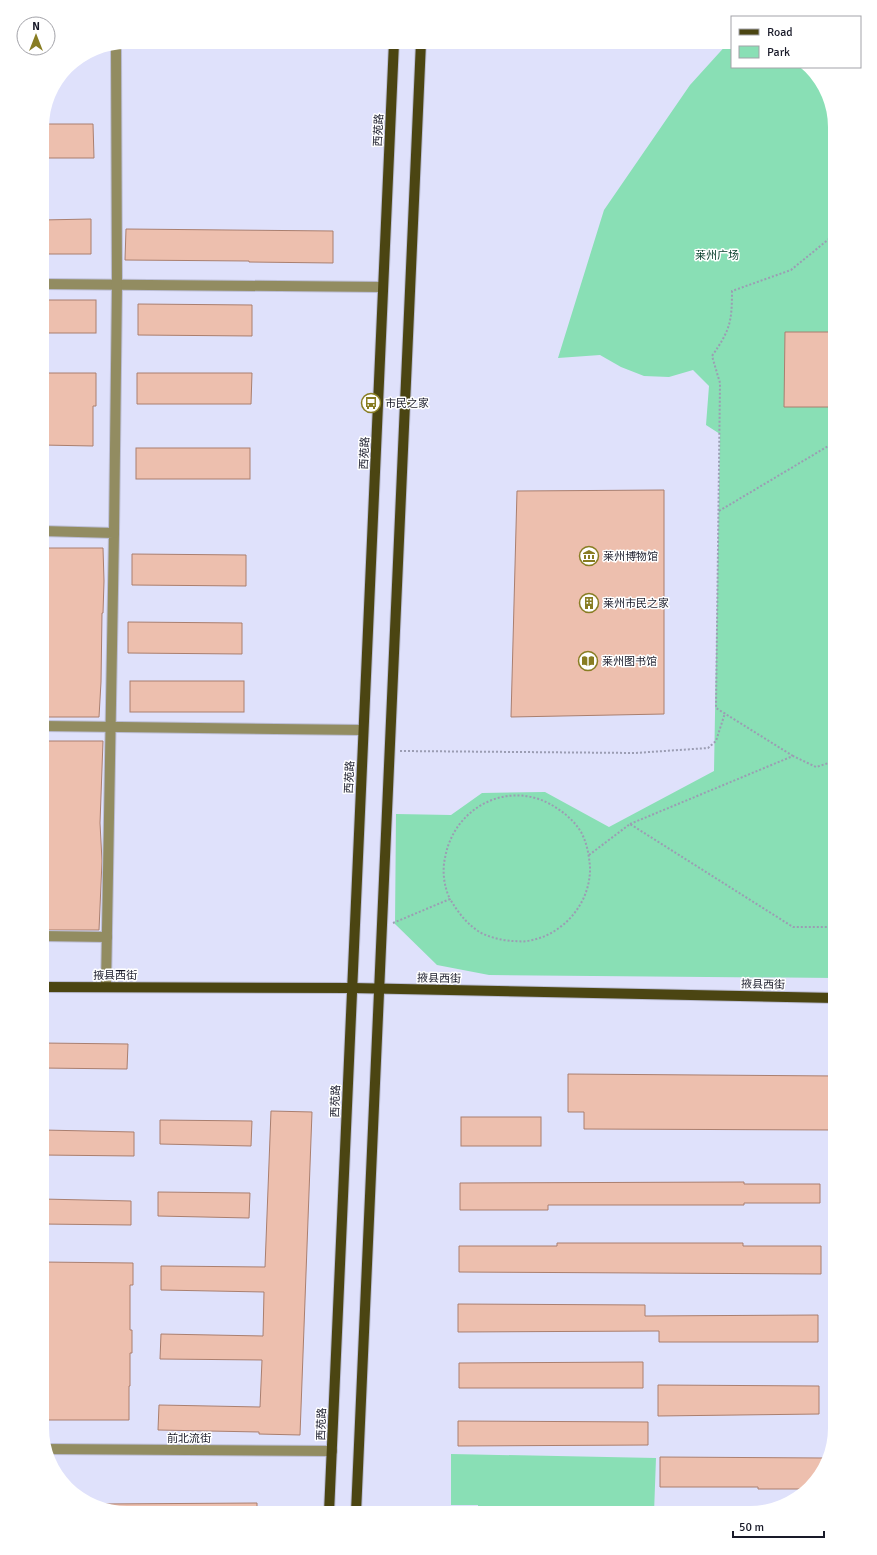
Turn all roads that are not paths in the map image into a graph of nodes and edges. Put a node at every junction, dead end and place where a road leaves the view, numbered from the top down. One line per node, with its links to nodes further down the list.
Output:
1 (394, 49): 6 (main road, 西苑路)
2 (421, 49): 17 (main road)
3 (116, 50): 5 (street)
4 (49, 284): 5 (street)
5 (117, 285): 6 (street); 8 (street)
6 (383, 287): 11 (main road, 西苑路)
7 (49, 531): 8 (street)
8 (114, 533): 10 (street)
9 (49, 726): 10 (street)
10 (111, 727): 11 (street); 13 (street)
11 (363, 730): 16 (main road, 西苑路)
12 (49, 936): 13 (street)
13 (107, 937): 15 (street)
14 (49, 987): 15 (main road, 掖县西街)
15 (106, 987): 16 (main road, 掖县西街)
16 (352, 988): 17 (main road, 掖县西街); 20 (main road, 西苑路)
17 (378, 989): 18 (main road, 掖县西街); 22 (main road)
18 (828, 998)
19 (52, 1449): 20 (street, 前北流街)
20 (332, 1451): 21 (main road, 西苑路)
21 (329, 1506)
22 (356, 1506)

